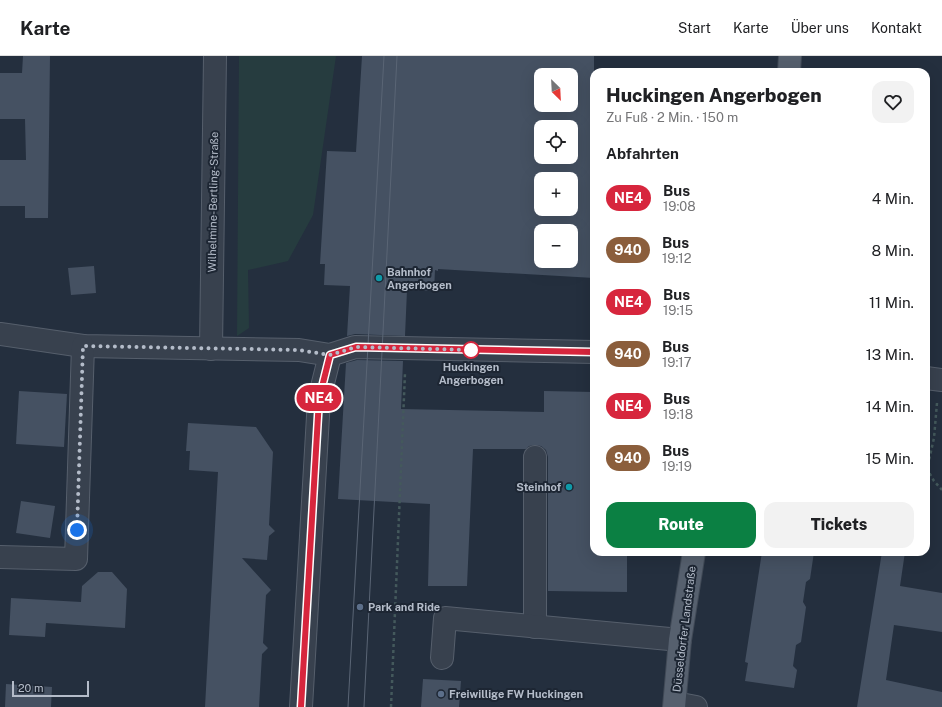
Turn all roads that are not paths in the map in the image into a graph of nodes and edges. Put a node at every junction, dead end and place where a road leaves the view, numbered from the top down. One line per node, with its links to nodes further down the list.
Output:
1 (215, 56): 6 (street, Wilhelmine-Bertling-Straße)
2 (790, 56): 3 (main road)
3 (789, 68)
4 (0, 334): 5 (street)
5 (83, 346): 6 (street); 13 (street)
6 (211, 349): 8 (street)
7 (590, 352): 8 (street)
8 (330, 355): 18 (street)
9 (930, 381): 10 (street)
10 (940, 389)
11 (535, 457): 14 (street)
12 (693, 556): 15 (main road, Düsseldorfer Landstraße)
13 (0, 557)
14 (535, 626): 15 (street); 16 (street)
15 (680, 640): 17 (main road, Düsseldorfer Landstraße)
16 (442, 658)
17 (674, 705): 19 (street)
18 (301, 707)
19 (696, 707)

